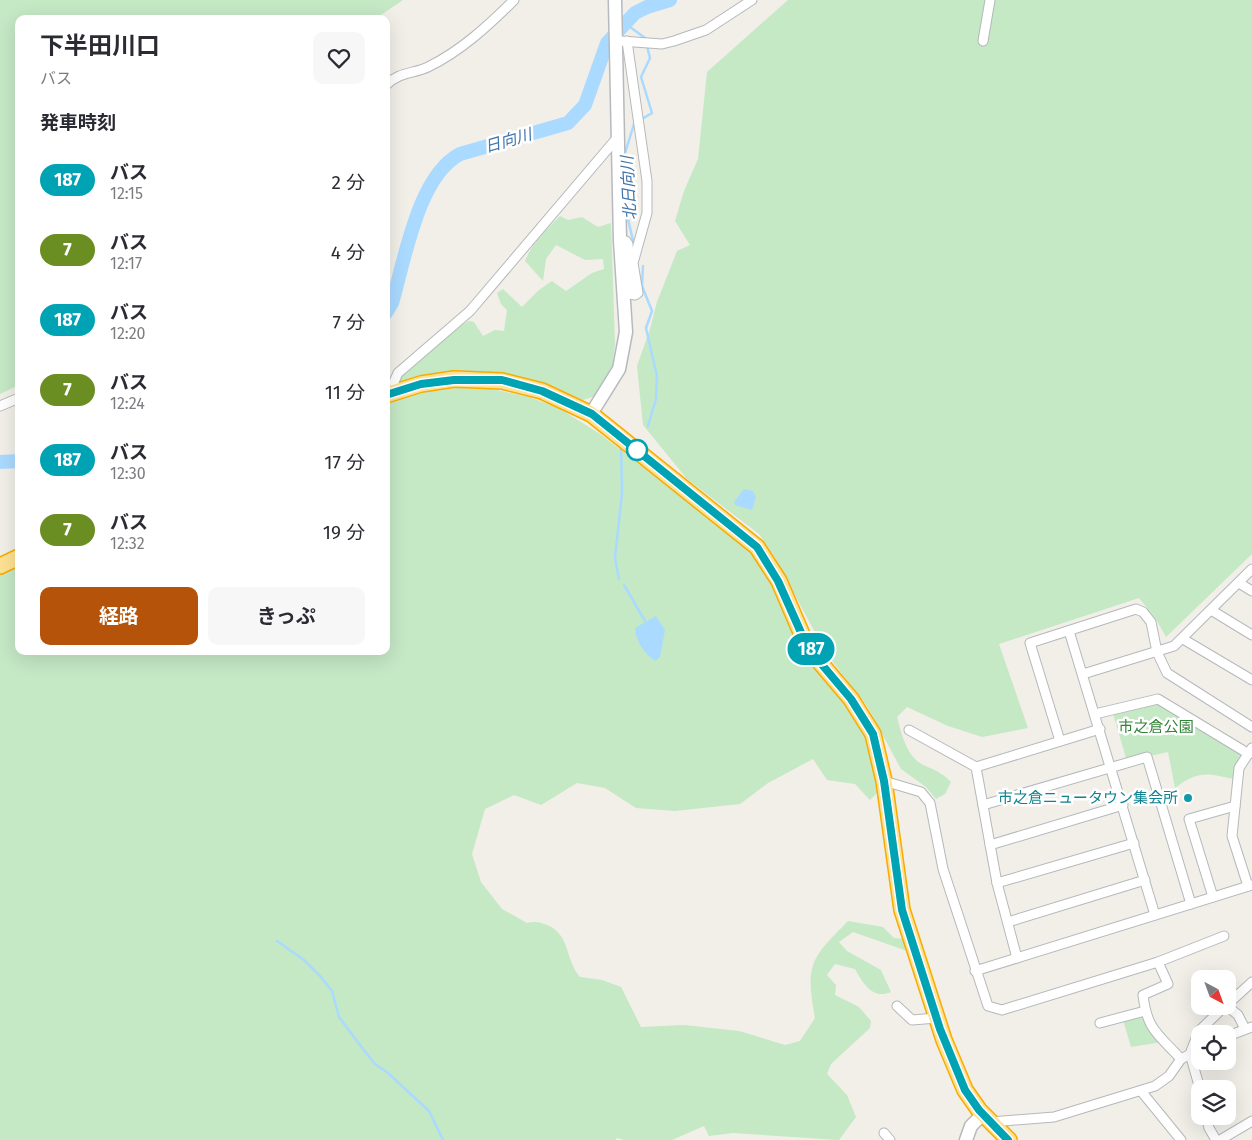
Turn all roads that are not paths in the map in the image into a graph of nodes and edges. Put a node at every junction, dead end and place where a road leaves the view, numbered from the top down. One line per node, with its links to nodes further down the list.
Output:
1 (514, 0): 7 (street)
2 (615, 0): 5 (main road)
3 (752, 0): 5 (street)
4 (990, 0): 6 (street)
5 (622, 41): 8 (main road); 9 (street)
6 (983, 41)
7 (390, 83)
8 (617, 138): 9 (main road); 10 (street)
9 (620, 241): 13 (main road)
10 (391, 393): 13 (highway)
11 (15, 400): 12 (street)
12 (0, 406)
13 (592, 414): 34 (highway)
14 (15, 559): 15 (highway)
15 (0, 566)
16 (1252, 569): 17 (street)
17 (1239, 583): 18 (street); 19 (street)
18 (1252, 591)
19 (1211, 610): 21 (street); 22 (street)
20 (1069, 631): 23 (street); 24 (street); 30 (street)
21 (1252, 635)
22 (1183, 639): 23 (street); 25 (street)
23 (1158, 652): 24 (street); 27 (street)
24 (1083, 674): 26 (street)
25 (1252, 680)
26 (1095, 714): 28 (street); 31 (street)
27 (1252, 727)
28 (1100, 729): 30 (street); 32 (street)
29 (909, 730): 33 (street)
30 (1060, 740): 33 (street)
31 (1250, 751): 37 (street)
32 (1111, 766): 35 (street); 36 (street); 44 (street)
33 (976, 767): 35 (street)
34 (884, 781): 50 (street); 57 (highway)
35 (984, 805): 39 (street)
36 (1123, 805): 38 (street); 39 (street)
37 (1234, 806): 42 (street); 43 (street)
38 (1134, 843): 40 (street); 41 (street)
39 (990, 845): 41 (street)
40 (1145, 880): 45 (street); 46 (street)
41 (997, 883): 46 (street)
42 (1250, 885): 43 (street)
43 (1214, 897): 44 (street)
44 (1191, 904): 45 (street)
45 (1155, 915): 48 (street)
46 (1008, 922): 48 (street)
47 (1224, 936): 49 (street)
48 (1017, 958): 50 (street)
49 (1158, 962): 50 (street); 54 (street)
50 (975, 971)
51 (1252, 982): 52 (street)
52 (1236, 997)
53 (897, 1006): 57 (street)
54 (1145, 1011): 58 (street); 62 (street)
55 (1236, 1013): 59 (street)
56 (1217, 1015): 61 (street)
57 (937, 1018): 65 (highway)
58 (1100, 1023)
59 (1248, 1028): 60 (street)
60 (1236, 1033)
61 (1190, 1054): 62 (street); 63 (street)
62 (1181, 1059): 64 (street)
63 (1197, 1080)
64 (1141, 1090): 65 (street); 70 (street)
65 (987, 1118): 68 (main road); 69 (highway)
66 (1252, 1121): 71 (street)
67 (1208, 1125): 71 (street)
68 (966, 1140)
69 (1008, 1140)
70 (1182, 1140)
71 (1218, 1140)

